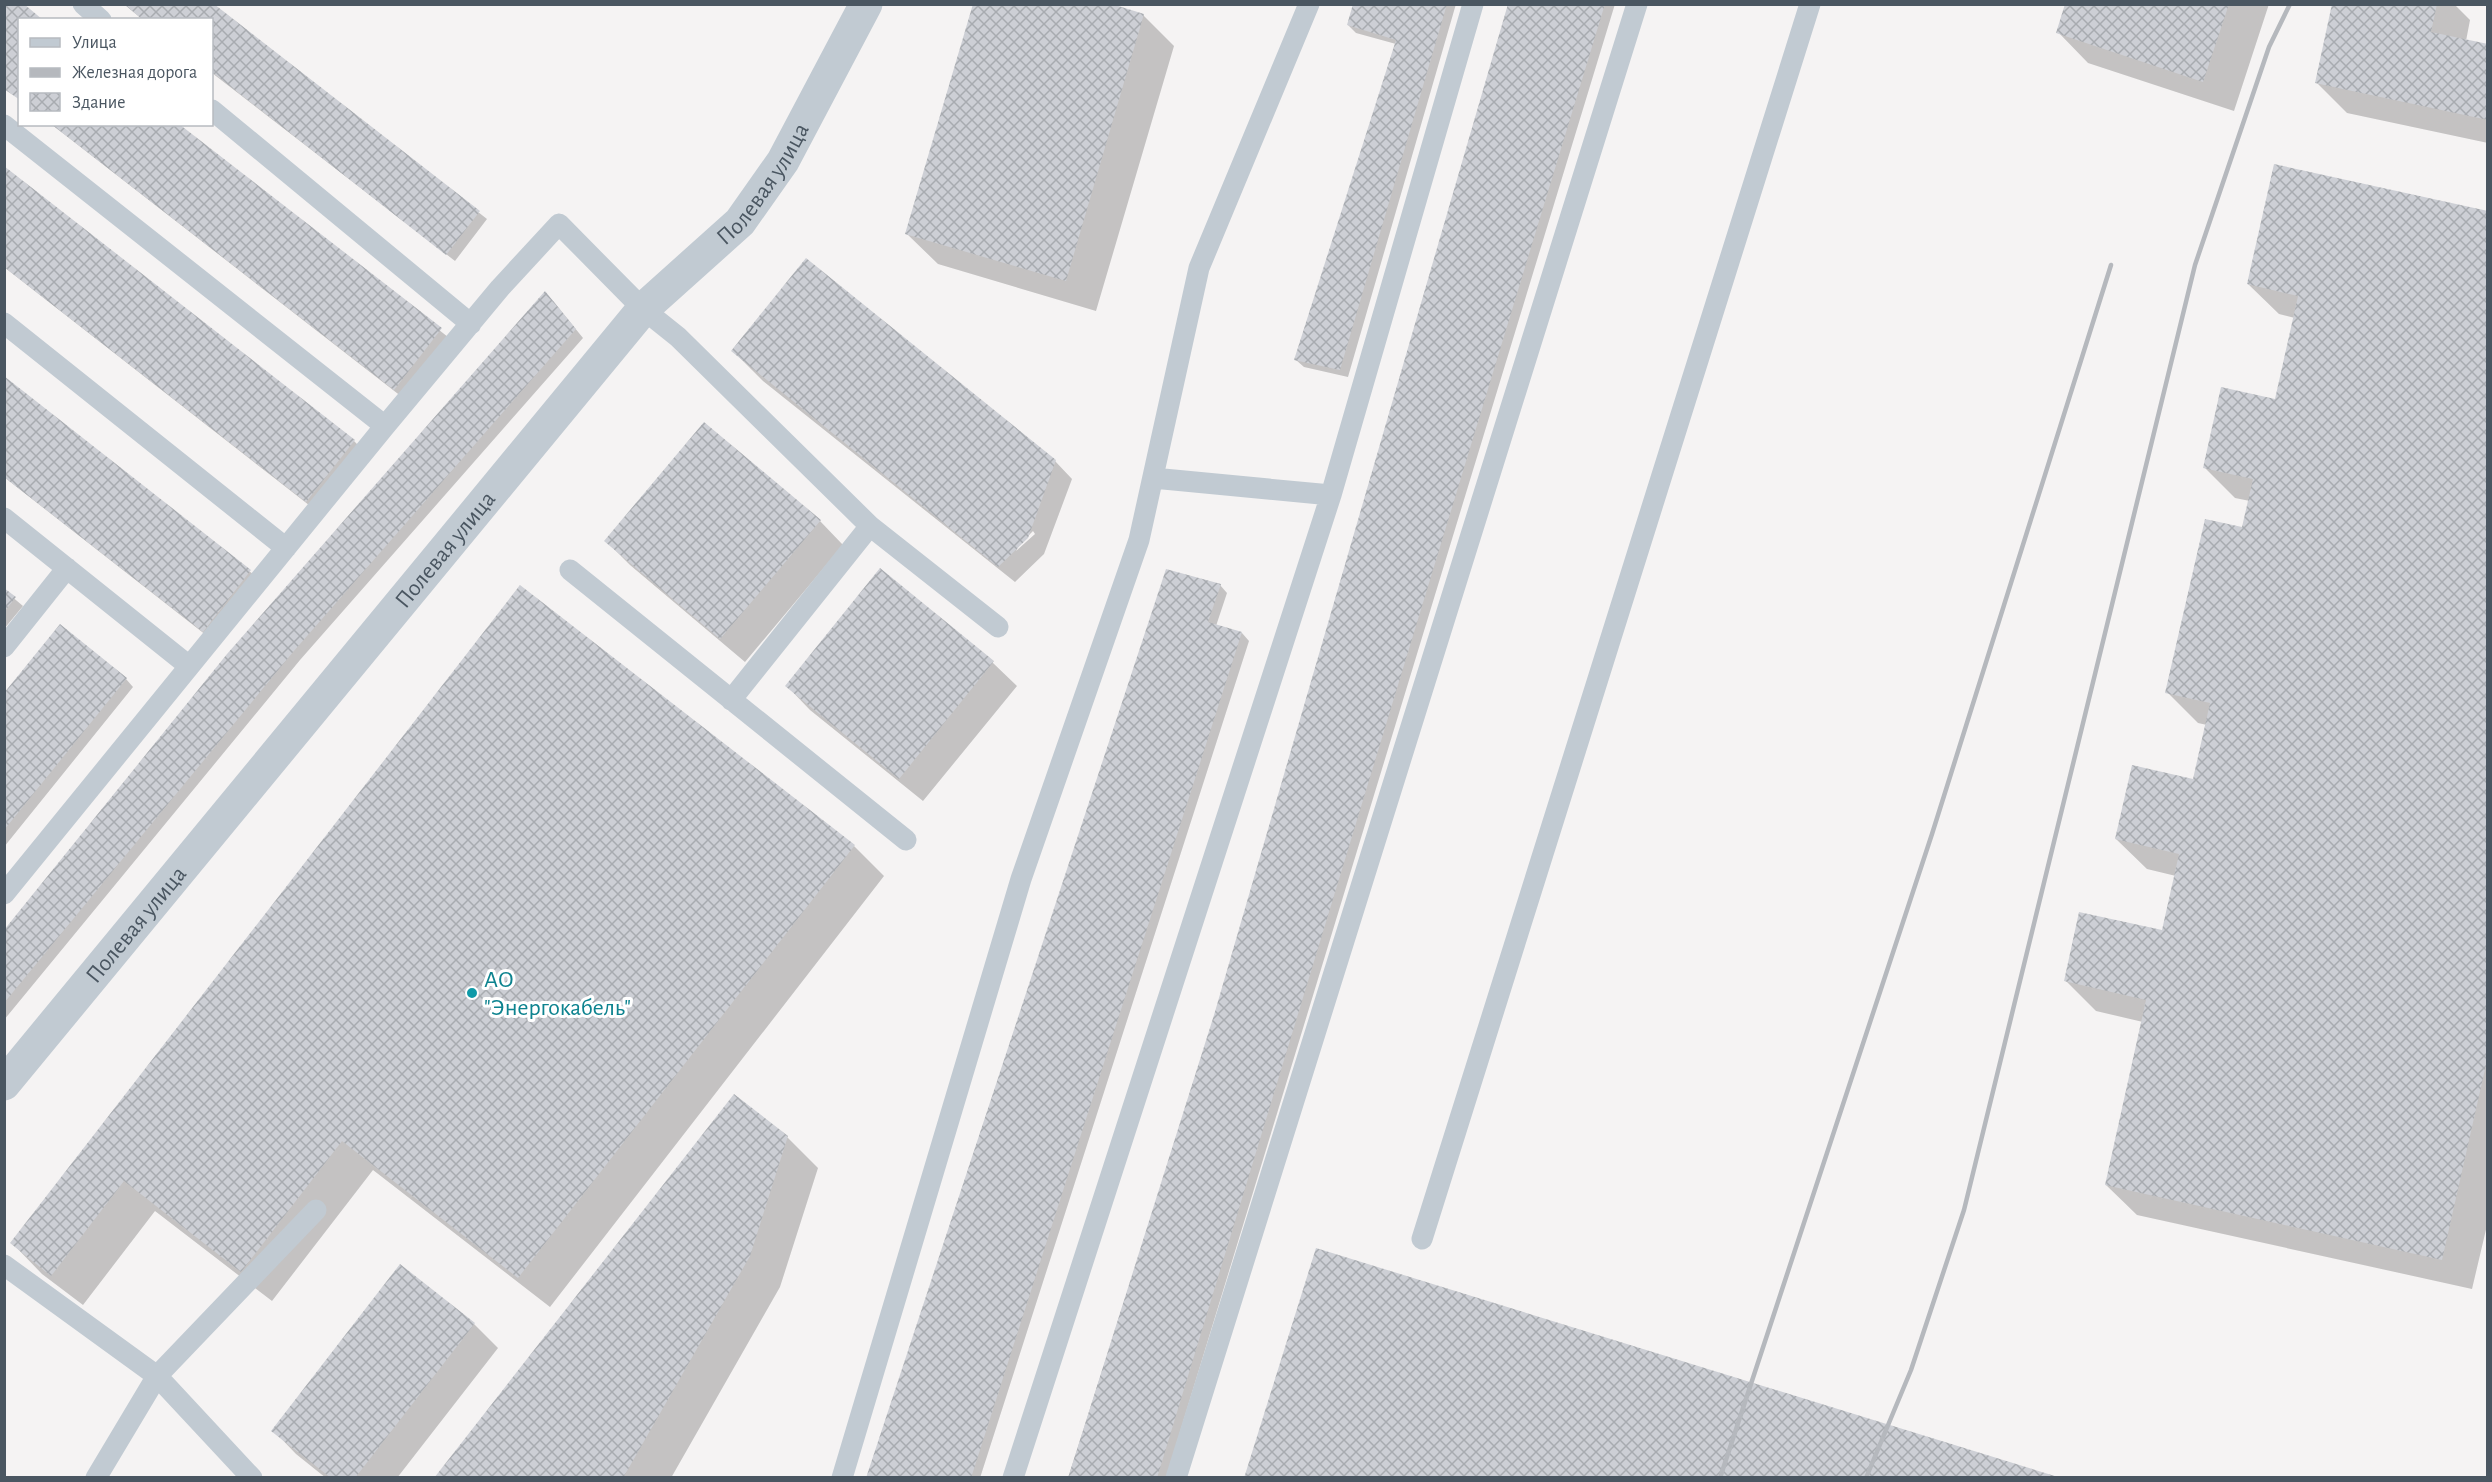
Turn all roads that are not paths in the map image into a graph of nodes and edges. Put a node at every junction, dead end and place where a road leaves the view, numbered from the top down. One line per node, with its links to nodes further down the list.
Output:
1 (83, 4): 7 (lane)
2 (866, 4): 10 (street, Полевая улица)
3 (1309, 4): 14 (lane)
4 (1473, 4): 15 (lane)
5 (1637, 4): 36 (lane)
6 (1810, 4): 29 (lane)
7 (99, 18)
8 (213, 111): 12 (lane)
9 (4, 125): 13 (lane)
10 (643, 309): 12 (lane); 17 (lane); 27 (street, Полевая улица)
11 (4, 323): 18 (lane)
12 (471, 324): 13 (lane)
13 (385, 426): 18 (lane)
14 (1153, 478): 15 (lane); 34 (lane)
15 (1331, 495): 35 (lane)
16 (4, 518): 19 (lane)
17 (870, 526): 21 (lane); 24 (lane)
18 (286, 548): 23 (lane)
19 (67, 568): 22 (lane); 23 (lane)
20 (570, 570): 24 (lane)
21 (998, 627)
22 (4, 647)
23 (189, 666): 26 (lane)
24 (731, 700): 25 (lane)
25 (906, 840)
26 (4, 894)
27 (4, 1084)
28 (316, 1210): 31 (lane)
29 (1422, 1239)
30 (4, 1265): 31 (lane)
31 (157, 1376): 32 (lane); 33 (lane)
32 (96, 1478)
33 (252, 1478)
34 (842, 1478)
35 (1013, 1478)
36 (1176, 1478)

